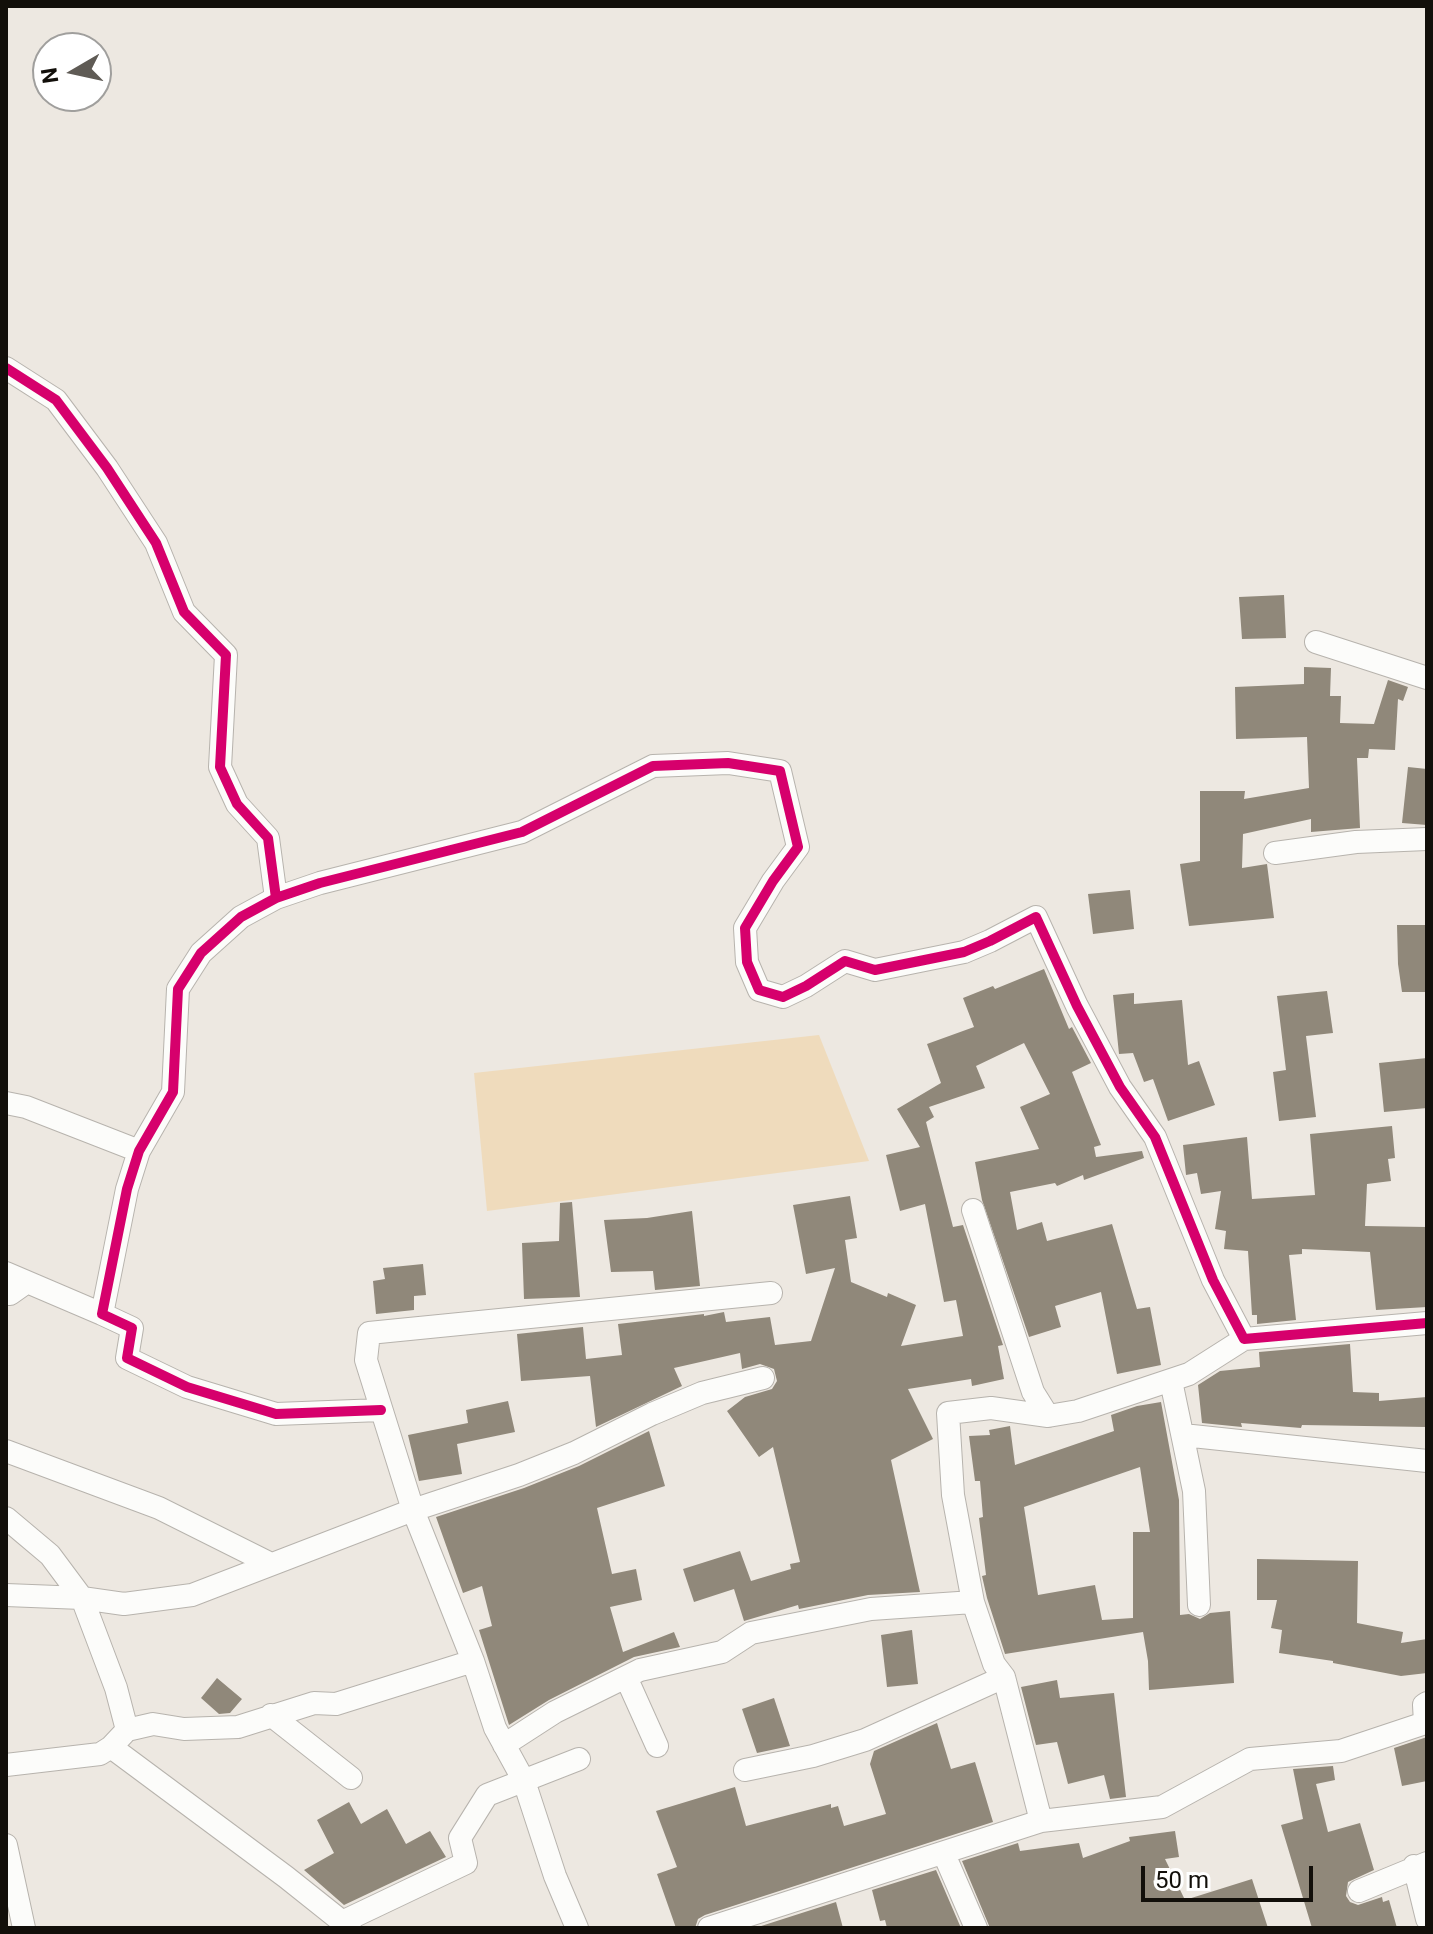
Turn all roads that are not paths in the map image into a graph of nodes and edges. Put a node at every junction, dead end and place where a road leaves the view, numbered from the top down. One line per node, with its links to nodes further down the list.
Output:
1 (6, 368): 6 (street)
2 (1316, 642): 3 (street)
3 (1427, 678)
4 (1427, 839): 5 (street)
5 (1275, 853)
6 (276, 898): 8 (street); 15 (street)
7 (6, 1103): 8 (street)
8 (139, 1151): 13 (street)
9 (973, 1210): 19 (street)
10 (16, 1278): 12 (street); 13 (street)
11 (771, 1293): 18 (street)
12 (6, 1294)
13 (102, 1314): 18 (street)
14 (1427, 1323): 15 (street)
15 (1244, 1339): 17 (street)
16 (763, 1378): 23 (street)
17 (1171, 1381): 19 (street); 20 (street)
18 (381, 1410): 23 (street)
19 (1048, 1416): 28 (street)
20 (1183, 1435): 22 (street); 29 (street)
21 (8, 1460): 25 (street)
22 (1427, 1461)
23 (413, 1510): 25 (street); 30 (street)
24 (6, 1518): 27 (street)
25 (269, 1563): 27 (street)
26 (6, 1595): 27 (street)
27 (82, 1598): 35 (street)
28 (973, 1602): 31 (street); 32 (street)
29 (1199, 1605)
30 (473, 1661): 34 (street); 36 (street)
31 (626, 1677): 36 (street); 37 (street)
32 (1004, 1677): 41 (street); 44 (street)
33 (1427, 1703): 44 (street)
34 (271, 1715): 35 (street); 42 (street)
35 (127, 1730): 38 (street)
36 (504, 1745): 43 (street)
37 (657, 1746)
38 (111, 1747): 40 (street); 50 (street)
39 (579, 1759): 43 (street)
40 (6, 1765)
41 (745, 1770)
42 (351, 1778)
43 (524, 1781): 50 (street); 52 (street)
44 (1041, 1821): 46 (street)
45 (6, 1845): 51 (street)
46 (944, 1854): 53 (street); 54 (street)
47 (1421, 1864): 48 (street); 49 (street)
48 (1359, 1891)
49 (1427, 1919)
50 (346, 1925)
51 (24, 1928)
52 (577, 1928)
53 (709, 1928)
54 (976, 1928)

